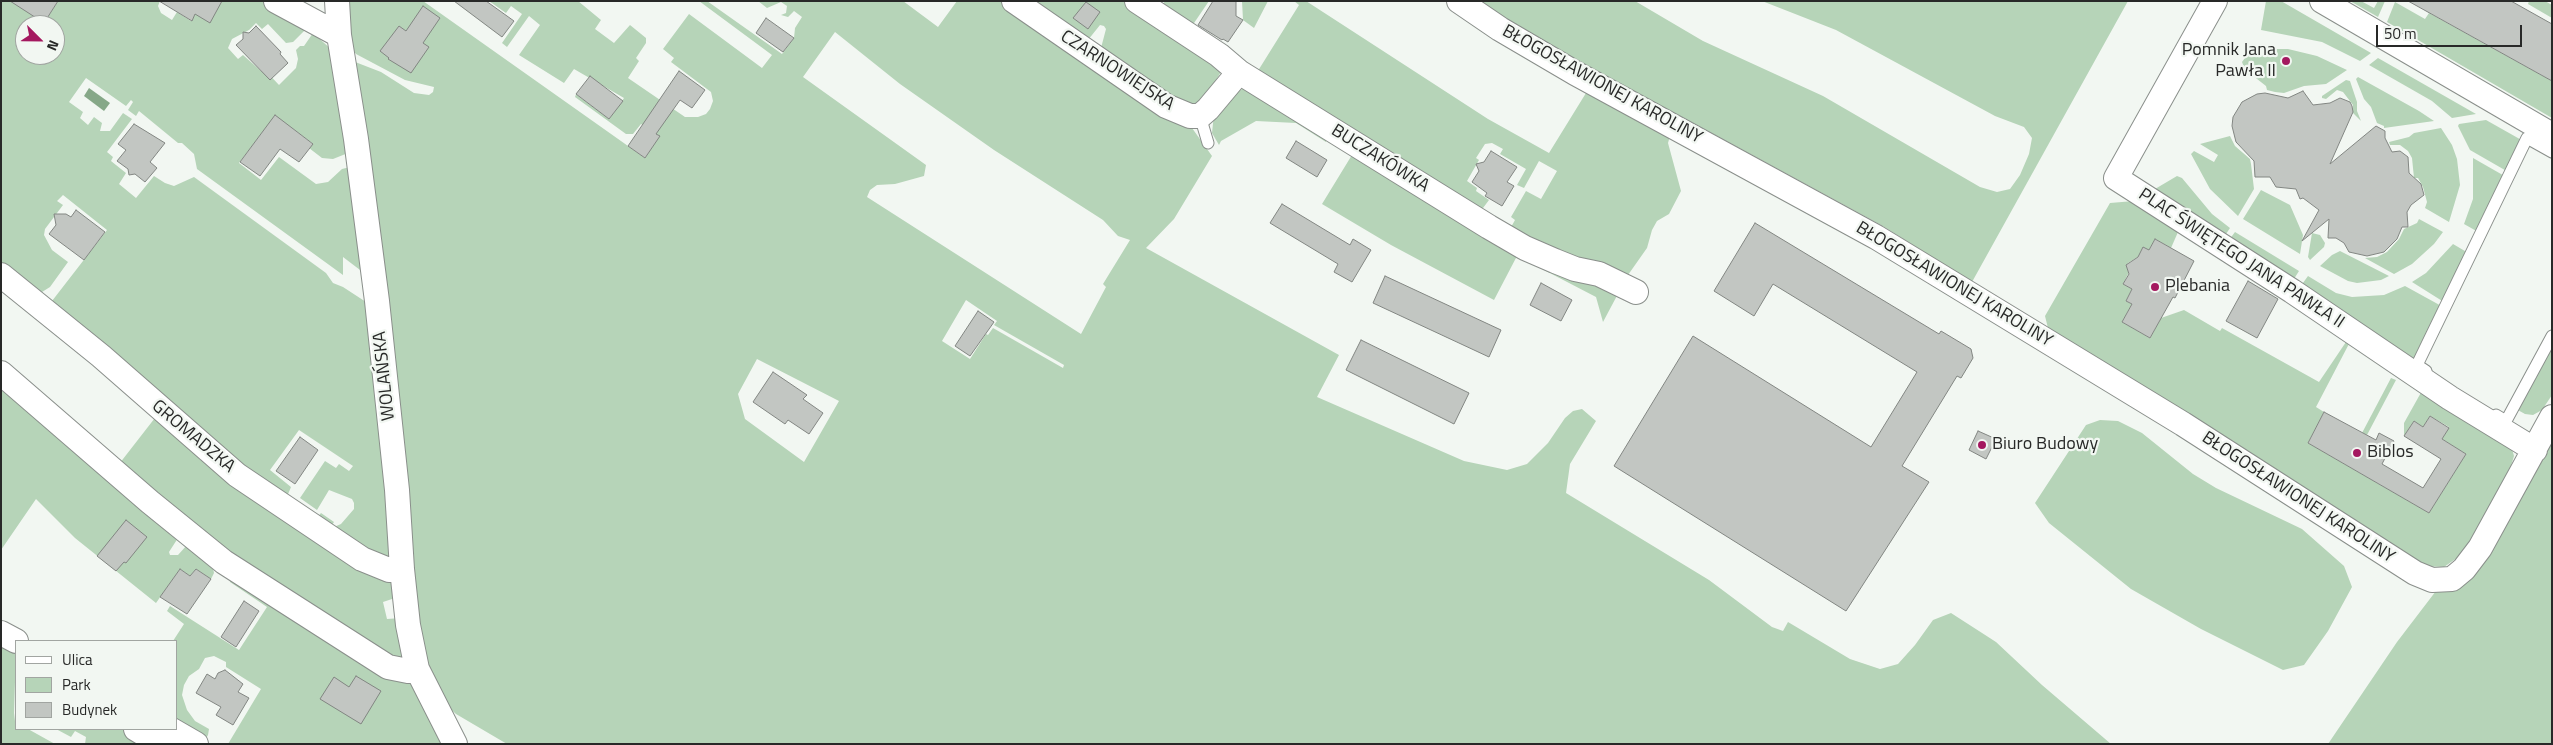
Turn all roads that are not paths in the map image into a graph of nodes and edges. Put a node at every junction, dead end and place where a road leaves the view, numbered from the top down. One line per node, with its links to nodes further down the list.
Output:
1 (276, 1): 8 (street)
2 (337, 1): 8 (street, WOLAŃSKA)
3 (1014, 1): 10 (street, CZARNOWIEJSKA)
4 (1137, 1): 9 (street, BUCZAKÓWKA)
5 (1459, 1): 19 (street, BŁOGOSŁAWIONEJ KAROLINY)
6 (2215, 1): 19 (street, PLAC ŚWIĘTEGO JANA PAWŁA II)
7 (2322, 1): 11 (street)
8 (339, 35): 20 (street, WOLAŃSKA)
9 (1239, 72): 10 (street); 15 (street, BUCZAKÓWKA)
10 (1200, 116): 12 (lane)
11 (2552, 135)
12 (1208, 143)
13 (2552, 152): 16 (lane)
14 (1, 275): 20 (street, GROMADZKA)
15 (1636, 292)
16 (2552, 336)
17 (1, 373): 23 (street)
18 (2552, 416): 19 (street)
19 (2536, 450)
20 (402, 570): 23 (street, WOLAŃSKA)
21 (1, 633): 22 (street)
22 (15, 640)
23 (417, 669): 28 (street, WOLAŃSKA)
24 (138, 730): 26 (street)
25 (172, 730): 27 (street)
26 (161, 744)
27 (196, 744)
28 (455, 744)

